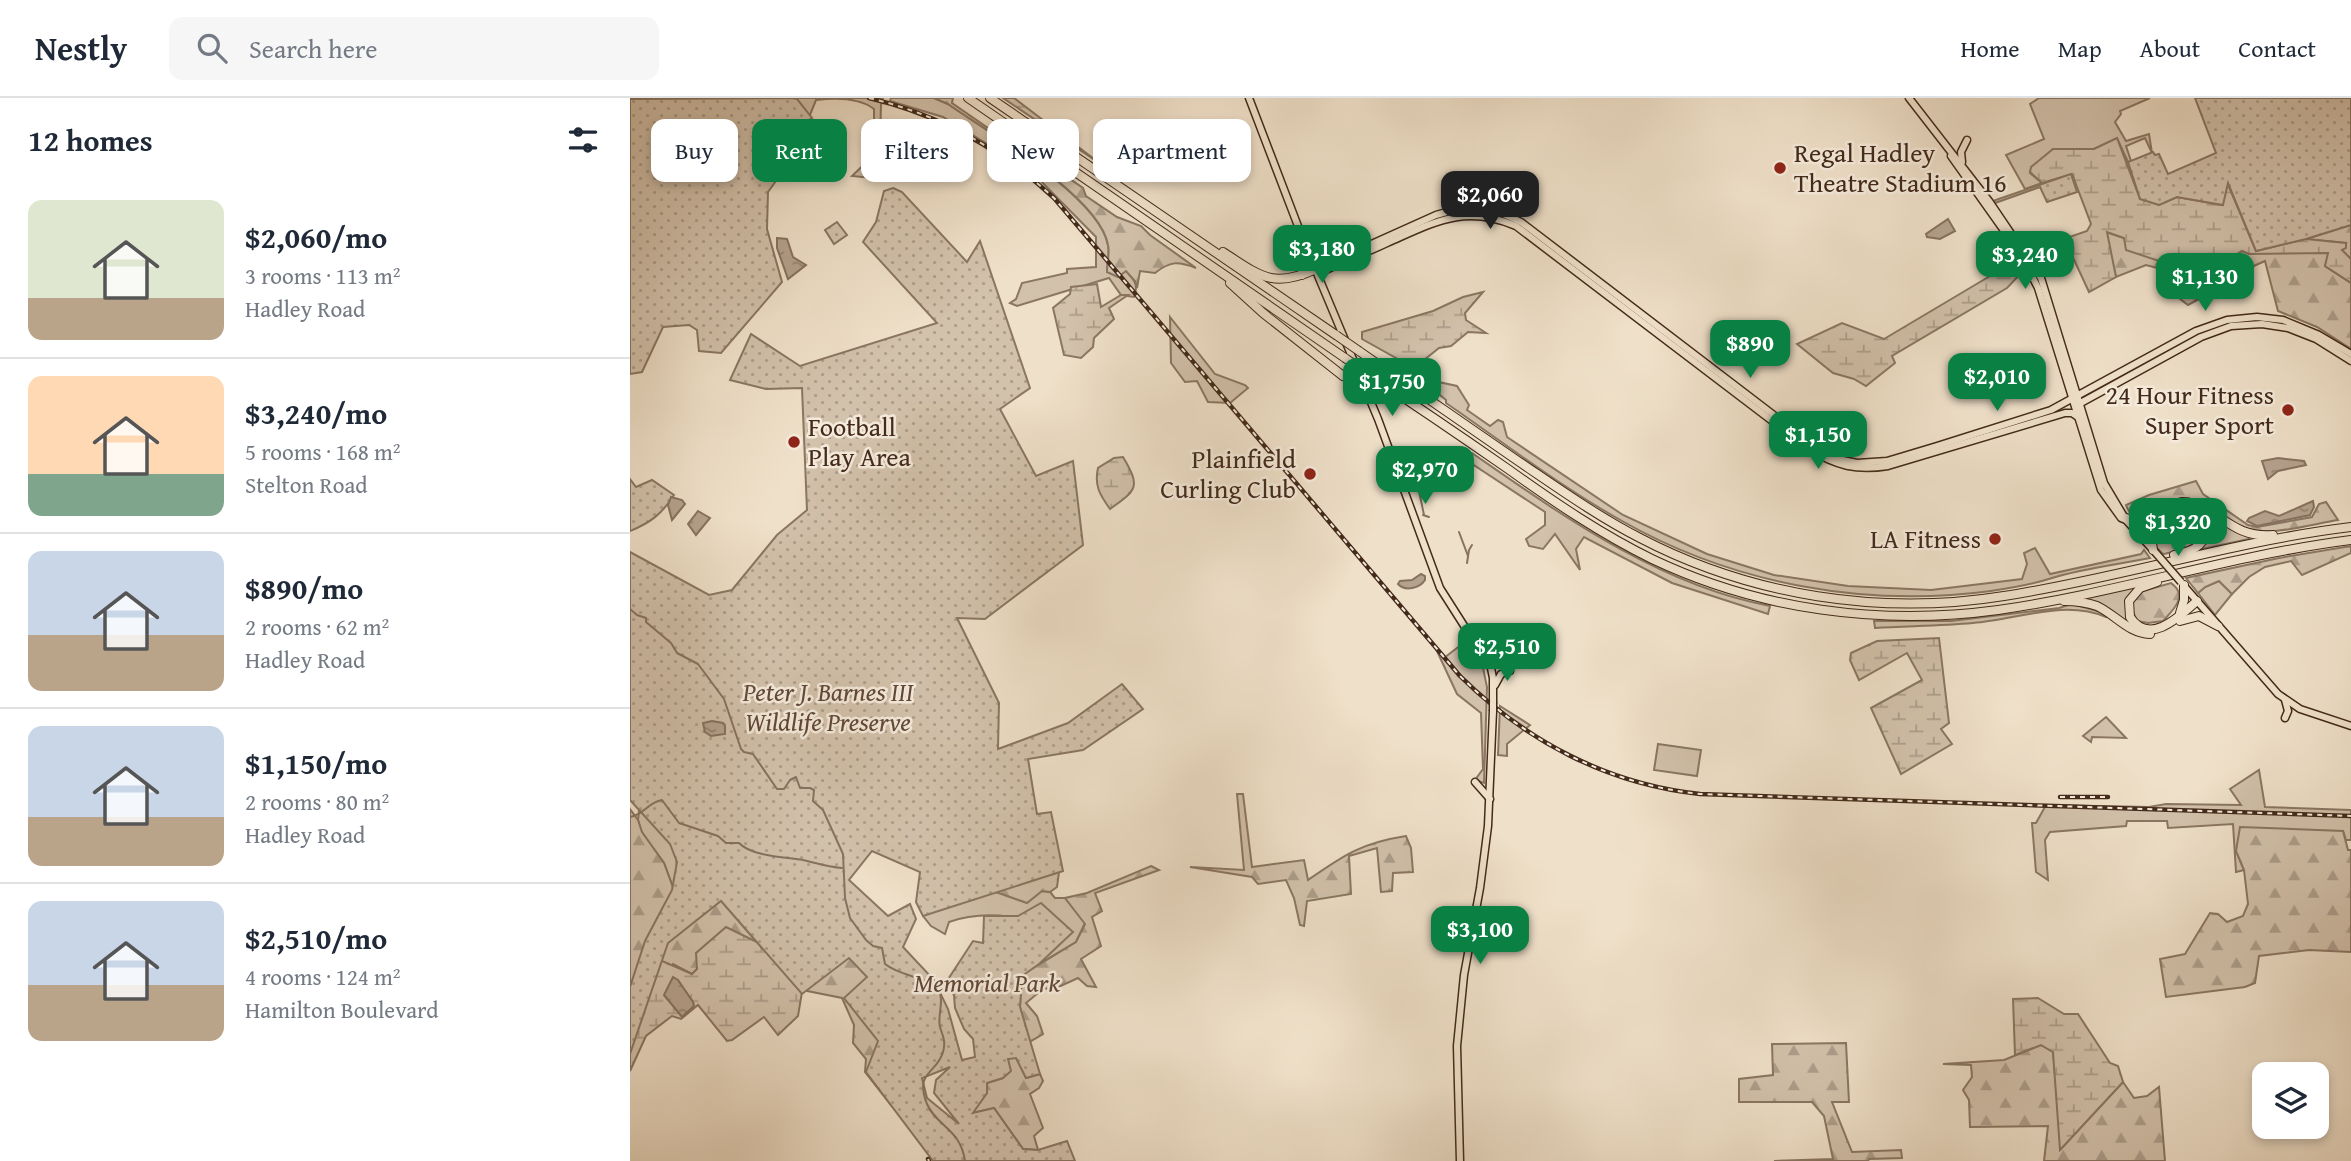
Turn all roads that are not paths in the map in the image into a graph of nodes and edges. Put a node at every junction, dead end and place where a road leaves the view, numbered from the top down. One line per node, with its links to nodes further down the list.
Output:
1 (968, 98): 10 (highway)
2 (990, 98): 8 (highway)
3 (1249, 98): 9 (main road)
4 (1909, 98): 6 (main road)
5 (1967, 140): 7 (main road)
6 (1949, 151): 7 (main road); 18 (main road)
7 (1964, 167): 18 (main road)
8 (1164, 217): 13 (highway); 31 (highway, bridge)
9 (1310, 255): 12 (main road); 13 (highway)
10 (1210, 264): 17 (highway, bridge); 17 (highway)
11 (1336, 266): 12 (main road); 14 (main road); 21 (main road)
12 (1316, 269): 13 (highway); 14 (main road); 21 (main road)
13 (1301, 276)
14 (1324, 286): 17 (main road)
15 (2351, 354): 18 (main road)
16 (2351, 361): 18 (main road)
17 (1365, 376): 23 (main road); 34 (highway)
18 (2076, 401): 19 (main road); 20 (main road); 21 (main road); 24 (main road)
19 (2078, 417): 20 (main road); 24 (main road)
20 (2050, 418): 21 (main road)
21 (1811, 447)
22 (1384, 484): 23 (main road)
23 (1404, 488): 39 (main road)
24 (2126, 519): 25 (highway); 27 (main road)
25 (2155, 519): 27 (highway); 28 (highway); 30 (highway); 31 (highway)
26 (2351, 527): 28 (highway)
27 (2138, 534): 30 (main road)
28 (2292, 535): 31 (highway)
29 (2351, 540): 32 (highway)
30 (2154, 551): 33 (main road, bridge)
31 (2133, 569)
32 (2196, 569): 34 (highway); 36 (highway)
33 (2182, 583): 35 (main road); 36 (highway)
34 (2050, 600): 36 (highway)
35 (2199, 602): 36 (highway); 37 (main road)
36 (2179, 619): 37 (highway)
37 (2218, 626): 40 (main road)
38 (1510, 671): 39 (main road)
39 (1493, 698): 44 (main road, bridge)
40 (2284, 698): 41 (main road); 42 (main road)
41 (2286, 719)
42 (2351, 726)
43 (1475, 782): 44 (main road)
44 (1490, 799): 45 (main road)
45 (1459, 1159)

